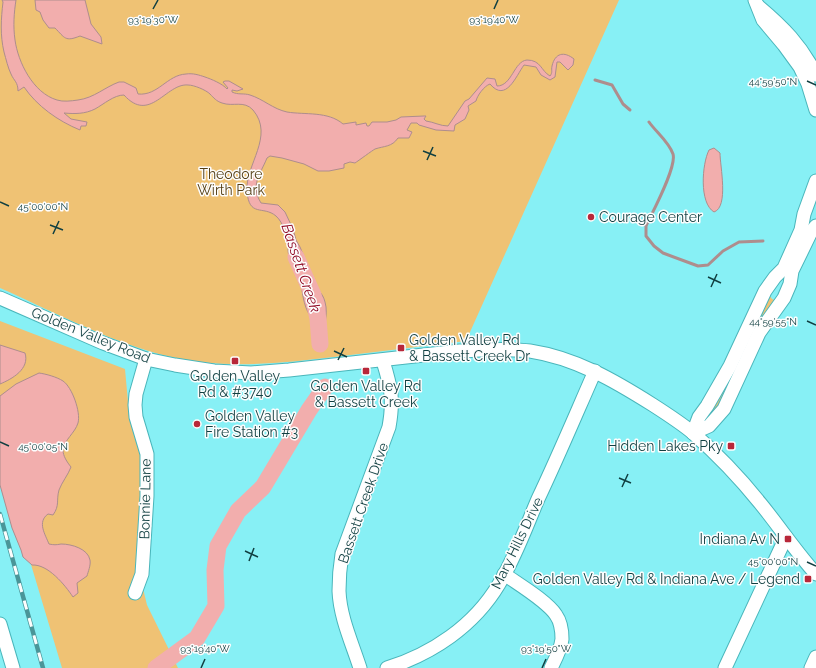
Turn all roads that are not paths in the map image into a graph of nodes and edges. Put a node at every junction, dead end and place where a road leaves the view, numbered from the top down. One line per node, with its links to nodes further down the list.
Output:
1 (757, 3): 2 (street); 3 (street)
2 (816, 75)
3 (816, 110)
4 (816, 181): 10 (street)
5 (816, 226): 10 (street)
6 (0, 298): 7 (street, Golden Valley Road)
7 (146, 359): 8 (street, Golden Valley Road); 14 (street, Bonnie Lane)
8 (383, 361): 9 (street, Golden Valley Road); 18 (street, Bassett Creek Drive)
9 (595, 371): 10 (street, Golden Valley Road); 12 (street, Mary Hills Drive)
10 (693, 433): 11 (street, Golden Valley Road)
11 (786, 537): 13 (street, Golden Valley Road); 21 (street)
12 (504, 574): 19 (street, Mary Hills Drive); 20 (street)
13 (816, 574)
14 (135, 593)
15 (0, 624): 17 (street)
16 (816, 657): 22 (street)
17 (13, 668)
18 (360, 668)
19 (387, 668)
20 (551, 668)
21 (725, 668)
22 (811, 668)

